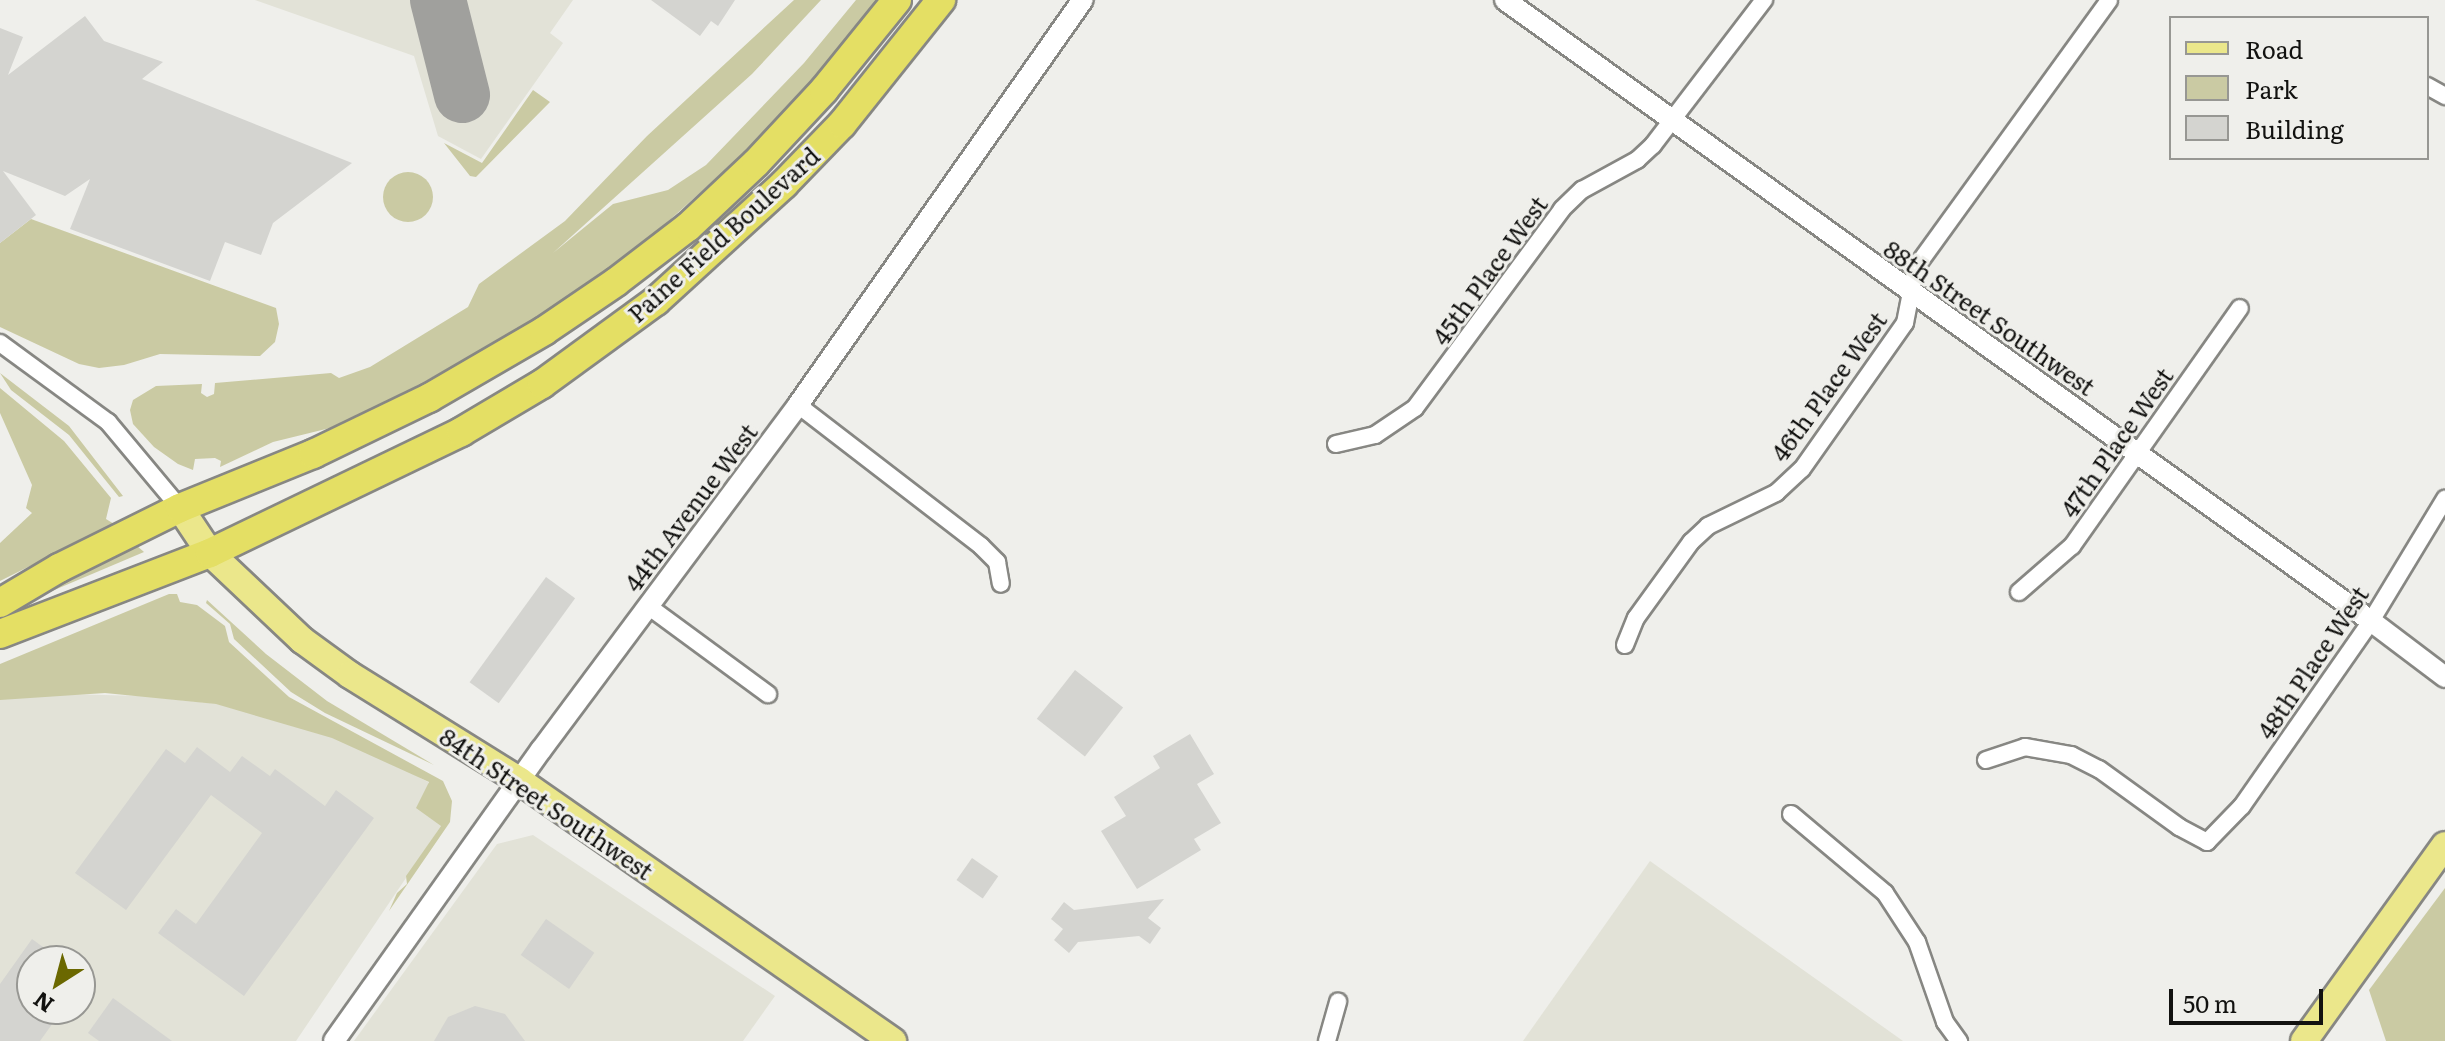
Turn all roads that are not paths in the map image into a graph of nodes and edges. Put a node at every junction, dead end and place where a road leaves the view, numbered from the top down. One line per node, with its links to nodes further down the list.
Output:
1 (897, 0): 15 (highway, Paine Field Boulevard)
2 (941, 0): 16 (highway, Paine Field Boulevard)
3 (1083, 0): 11 (street, 44th Avenue West)
4 (1505, 0): 7 (street, 88th Street Southwest)
5 (1764, 0): 7 (street, 45th Place West)
6 (2109, 0): 8 (street, 46th Place West)
7 (1672, 123): 8 (street, 88th Street Southwest); 12 (street, 45th Place West)
8 (1912, 294): 13 (street, 88th Street Southwest); 23 (street, 46th Place West)
9 (2240, 308): 13 (street, 47th Place West)
10 (0, 343): 15 (street, 84th Street Southwest)
11 (798, 405): 17 (street); 20 (street, 44th Avenue West)
12 (1336, 444)
13 (2138, 453): 18 (street, 47th Place West); 21 (street, 88th Street Southwest)
14 (2445, 499): 21 (street, 48th Place West)
15 (180, 508): 16 (main road, 84th Street Southwest); 19 (highway)
16 (210, 553): 22 (highway); 27 (main road, 84th Street Southwest)
17 (1001, 584)
18 (2019, 592)
19 (0, 603)
20 (648, 606): 25 (street); 27 (street, 44th Avenue West)
21 (2371, 621): 24 (street, 88th Street Southwest); 26 (street, 48th Place West)
22 (0, 634)
23 (1625, 645)
24 (2445, 677)
25 (768, 694)
26 (1986, 760)
27 (520, 781): 31 (street, 44th Avenue West); 32 (main road, 84th Street Southwest)
28 (1791, 814): 34 (street)
29 (2445, 845): 35 (main road)
30 (1338, 1002): 33 (street)
31 (334, 1041)
32 (893, 1041)
33 (1327, 1041)
34 (1959, 1041)
35 (2304, 1041)

